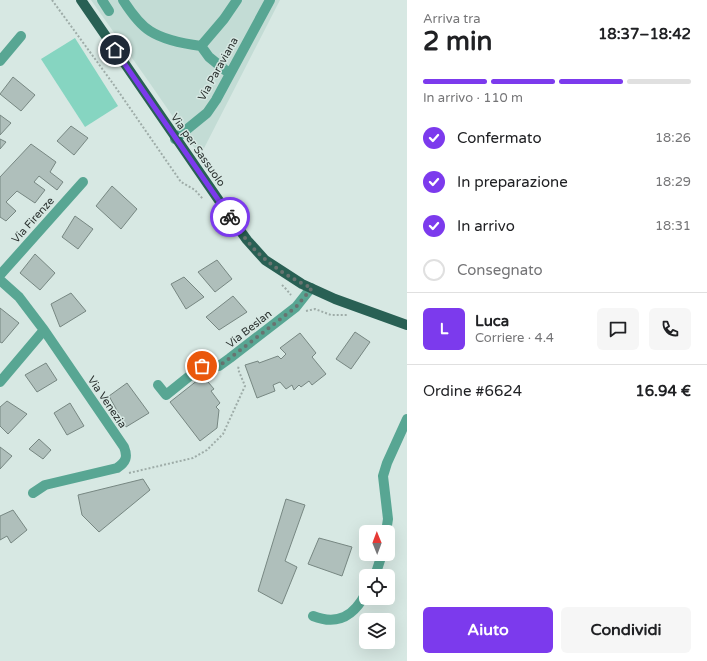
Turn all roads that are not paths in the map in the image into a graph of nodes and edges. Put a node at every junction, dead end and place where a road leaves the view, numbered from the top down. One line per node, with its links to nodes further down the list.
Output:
1 (81, 0): 11 (main road, Via per Sassuolo)
2 (102, 0): 6 (street)
3 (123, 0): 8 (street)
4 (237, 0): 8 (street)
5 (270, 0): 10 (street, Via Paraviana)
6 (109, 11)
7 (21, 36): 9 (street)
8 (201, 46): 10 (street)
9 (0, 61)
10 (230, 74): 11 (street, Via Paraviana)
11 (175, 139): 15 (main road, Via per Sassuolo)
12 (83, 182): 13 (street, Via Firenze)
13 (0, 275)
14 (0, 280): 17 (street, Via Venezia)
15 (312, 288): 16 (main road, Via per Sassuolo); 19 (street, Via Beslan)
16 (407, 325)
17 (44, 330): 18 (street); 21 (street, Via Venezia)
18 (0, 382)
19 (158, 384)
20 (407, 419): 22 (street)
21 (33, 493)
22 (387, 525)
23 (359, 604): 24 (street)
24 (313, 616)

